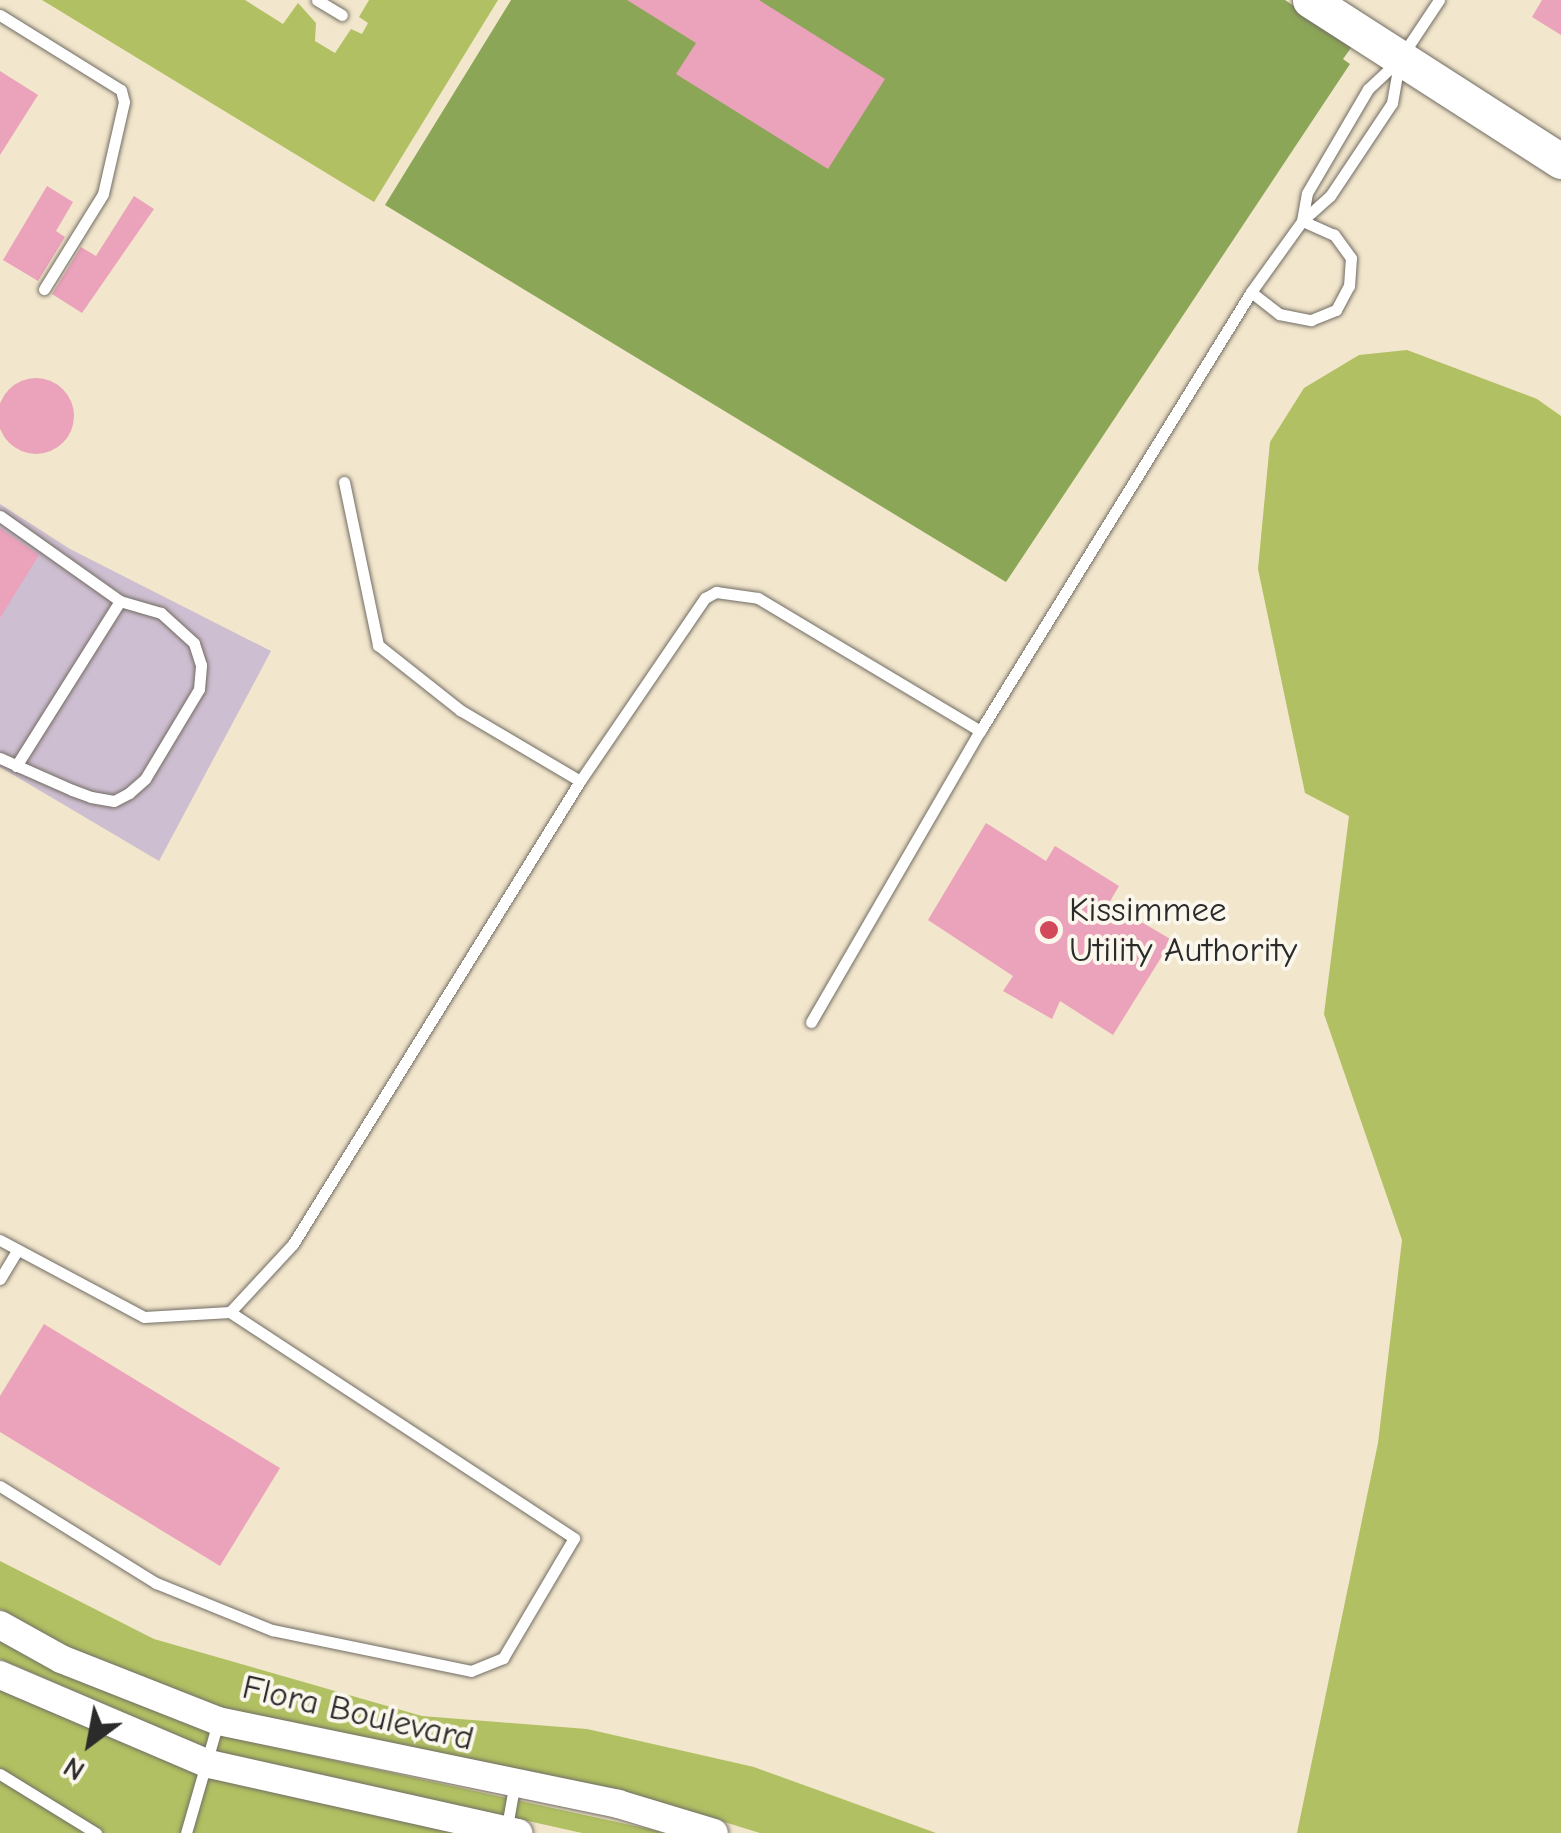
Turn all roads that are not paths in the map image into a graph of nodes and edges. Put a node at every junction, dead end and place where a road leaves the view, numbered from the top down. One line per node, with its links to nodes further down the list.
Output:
1 (316, 0): 5 (lane)
2 (1310, 0): 6 (main road)
3 (1439, 0): 6 (lane)
4 (0, 15): 9 (lane)
5 (342, 15)
6 (1399, 60): 7 (main road); 8 (lane); 8 (lane)
7 (1561, 160)
8 (1302, 221): 10 (lane); 10 (lane)
9 (44, 289)
10 (1250, 292): 14 (lane)
11 (344, 482): 17 (lane)
12 (0, 516): 13 (lane)
13 (120, 600): 16 (lane); 16 (lane)
14 (980, 731): 17 (lane); 18 (lane)
15 (0, 758): 16 (lane)
16 (16, 766)
17 (580, 781): 22 (lane)
18 (810, 1022)
19 (0, 1240): 20 (lane)
20 (16, 1252): 21 (lane); 22 (lane)
21 (0, 1279)
22 (230, 1312): 23 (lane)
23 (0, 1486)
24 (0, 1625): 26 (street, Flora Boulevard)
25 (0, 1675): 27 (street)
26 (218, 1720): 27 (lane); 29 (street, Flora Boulevard)
27 (209, 1764): 31 (street); 32 (lane)
28 (0, 1774): 30 (lane)
29 (514, 1786): 31 (lane); 33 (street, Flora Boulevard)
30 (88, 1831)
31 (510, 1832)
32 (186, 1833)
33 (714, 1833)

